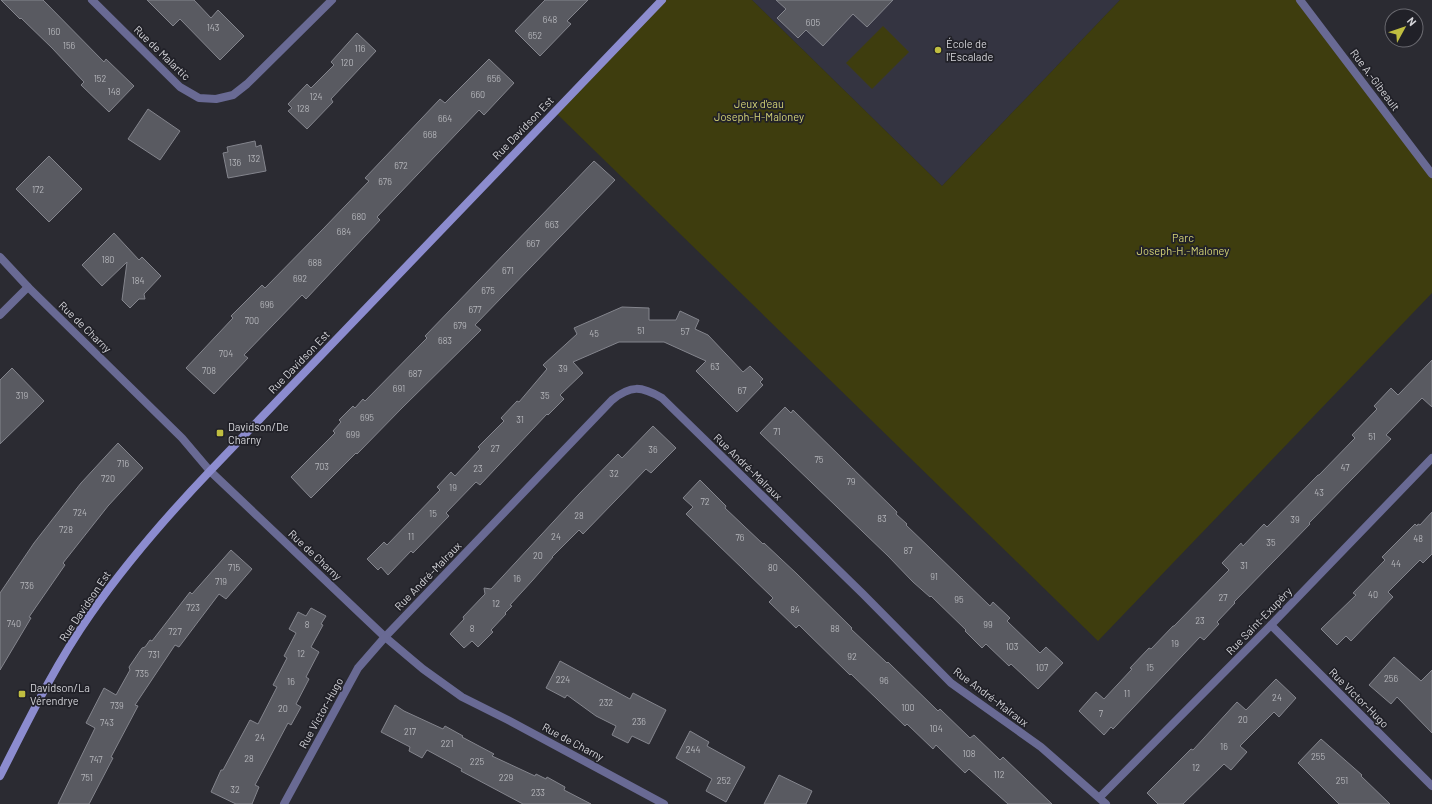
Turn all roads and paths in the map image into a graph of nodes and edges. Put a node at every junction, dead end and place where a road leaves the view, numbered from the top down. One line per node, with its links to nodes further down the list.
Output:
1 (92, 0): 2 (street, Rue de Malartic)
2 (332, 0)
3 (662, 0): 10 (street, Rue Davidson Est)
4 (1300, 0): 5 (street, Rue A.-Gibeault)
5 (1431, 171)
6 (0, 257): 7 (street, Rue de Charny)
7 (28, 287): 8 (street); 10 (street, Rue de Charny)
8 (0, 315)
9 (1432, 458): 11 (street, Rue Saint-Exupéry)
10 (210, 471): 12 (street, Rue de Charny); 13 (street, Rue Davidson Est)
11 (1271, 625): 14 (street, Rue Victor-Hugo); 15 (street, Rue Saint-Exupéry)
12 (385, 637): 15 (street, Rue André-Malraux); 16 (street, Rue Victor-Hugo); 17 (street, Rue de Charny)
13 (0, 776)
14 (1432, 786)
15 (1100, 797): 18 (street, Rue André-Malraux)
16 (284, 804)
17 (664, 804)
18 (1106, 804)

